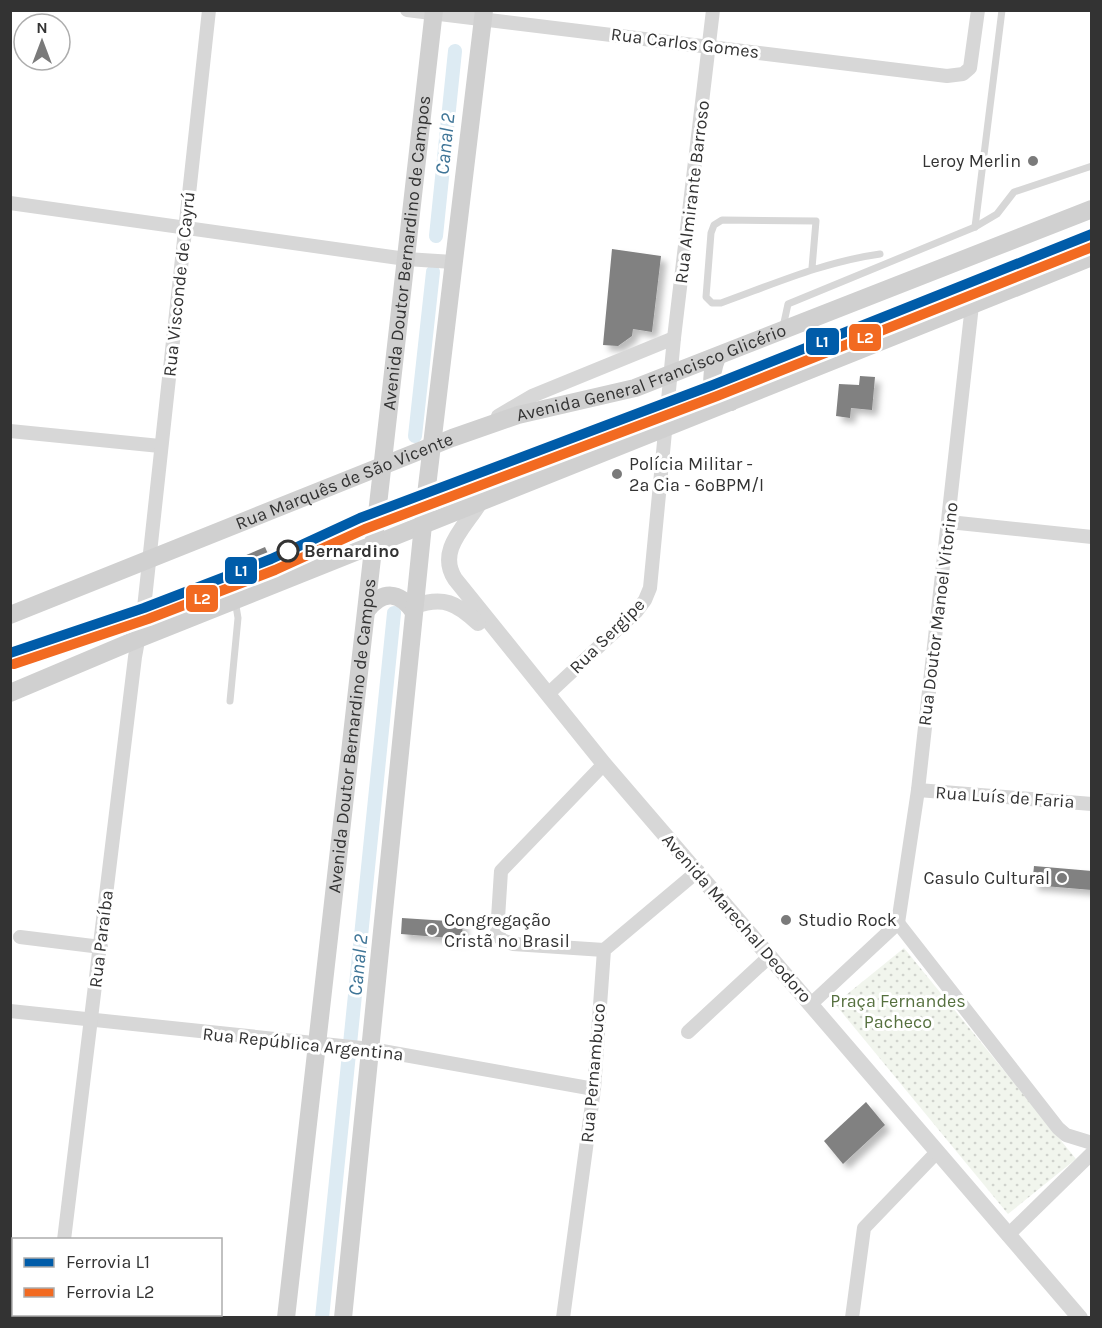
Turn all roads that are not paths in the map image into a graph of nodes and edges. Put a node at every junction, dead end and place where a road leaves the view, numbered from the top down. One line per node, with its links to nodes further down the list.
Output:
1 (209, 10): 12 (street, Rua Visconde de Cayrú)
2 (407, 10): 6 (street, Rua Carlos Gomes)
3 (713, 10): 8 (street, Rua Almirante Barroso)
4 (978, 10): 8 (street, Rua Carlos Gomes)
5 (1002, 10): 13 (lane)
6 (434, 12): 7 (street, Rua Carlos Gomes); 16 (main road, Avenida Doutor Bernardino de Campos)
7 (484, 15): 8 (street, Rua Carlos Gomes); 17 (main road)
8 (710, 45): 21 (street, Rua Almirante Barroso)
9 (1092, 166): 13 (lane)
10 (10, 203): 12 (street)
11 (1092, 209): 20 (main road, Avenida General Francisco Glicério)
12 (185, 227): 16 (street); 28 (street, Rua Visconde de Cayrú)
13 (975, 227): 20 (lane)
14 (880, 254): 18 (lane)
15 (1092, 256): 19 (main road)
16 (406, 259): 17 (street); 30 (main road, Avenida Doutor Bernardino de Campos)
17 (453, 262): 29 (main road)
18 (812, 268): 18 (lane)
19 (972, 305): 24 (main road); 32 (street, Rua Doutor Manoel Vitorino)
20 (782, 332): 22 (main road, Avenida General Francisco Glicério)
21 (674, 338): 23 (street, Rua Almirante Barroso); 26 (street, Rua Marquês de São Vicente)
22 (717, 357): 23 (main road, Avenida General Francisco Glicério); 24 (main road)
23 (671, 375): 25 (street, Rua Sergipe); 26 (main road, Avenida General Francisco Glicério)
24 (731, 402): 25 (main road)
25 (667, 428): 31 (main road); 44 (street, Rua Sergipe)
26 (477, 429): 29 (main road, Rua Marquês de São Vicente)
27 (10, 431): 28 (street)
28 (160, 446): 36 (street, Rua Visconde de Cayrú)
29 (431, 448): 30 (main road, Rua Marquês de São Vicente); 33 (main road)
30 (382, 467): 35 (main road, Avenida Doutor Bernardino de Campos); 36 (main road, Rua Marquês de São Vicente)
31 (479, 504): 33 (main road); 42 (street, Avenida Marechal Deodoro)
32 (948, 522): 34 (street); 47 (street, Rua Doutor Manoel Vitorino)
33 (423, 525): 35 (main road); 38 (main road)
34 (1092, 537)
35 (374, 546): 37 (main road); 39 (main road, Avenida Doutor Bernardino de Campos)
36 (150, 557): 40 (main road, Rua Marquês de São Vicente); 41 (street, Rua Paraíba)
37 (235, 600): 41 (main road); 45 (lane)
38 (415, 609): 39 (main road); 42 (street); 60 (main road)
39 (366, 610): 59 (main road, Avenida Doutor Bernardino de Campos)
40 (10, 615)
41 (138, 639): 43 (main road); 52 (street, Rua Paraíba)
42 (519, 660): 44 (street, Avenida Marechal Deodoro)
43 (10, 693)
44 (549, 693): 46 (street, Avenida Marechal Deodoro)
45 (230, 701)
46 (604, 764): 49 (street, Avenida Marechal Deodoro); 53 (street)
47 (918, 790): 48 (street, Rua Luís de Faria); 50 (street, Rua Doutor Manoel Vitorino)
48 (1092, 804)
49 (698, 871): 53 (street); 54 (street, Avenida Marechal Deodoro)
50 (898, 923): 55 (street); 62 (street)
51 (20, 937): 52 (street)
52 (100, 947): 57 (street, Rua Paraíba)
53 (604, 950): 61 (street, Rua Pernambuco)
54 (770, 956): 55 (street, Avenida Marechal Deodoro); 58 (street)
55 (811, 1004): 63 (street, Avenida Marechal Deodoro)
56 (10, 1011): 57 (street, Rua República Argentina)
57 (91, 1021): 59 (street, Rua República Argentina); 66 (street, Rua Paraíba)
58 (688, 1032)
59 (324, 1046): 60 (street, Rua República Argentina); 67 (main road, Avenida Doutor Bernardino de Campos)
60 (364, 1049): 61 (street, Rua República Argentina); 68 (main road)
61 (594, 1089): 69 (street, Rua Pernambuco)
62 (1092, 1143)
63 (937, 1152): 65 (street, Avenida Marechal Deodoro); 70 (street)
64 (1092, 1153): 65 (street)
65 (1008, 1234): 71 (street, Avenida Marechal Deodoro)
66 (64, 1238)
67 (286, 1317)
68 (343, 1317)
69 (563, 1317)
70 (852, 1317)
71 (1080, 1317)

